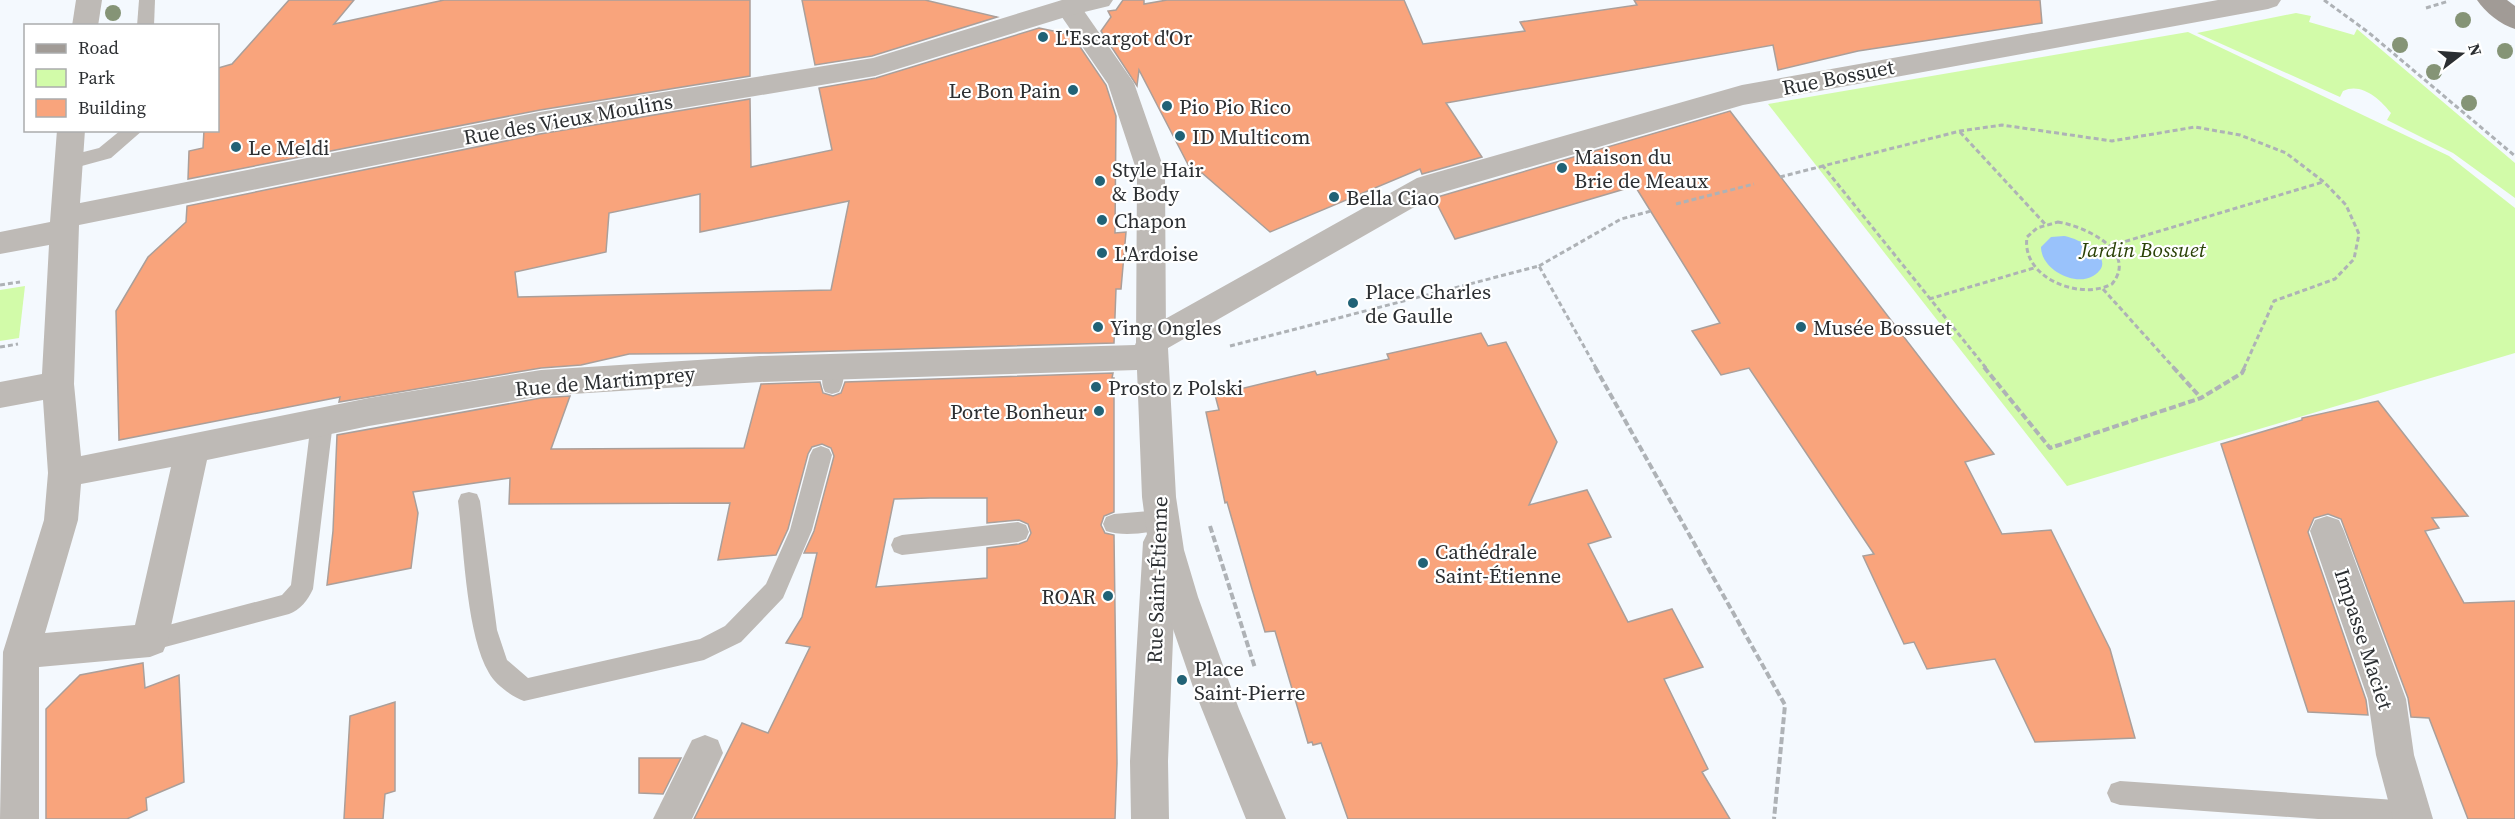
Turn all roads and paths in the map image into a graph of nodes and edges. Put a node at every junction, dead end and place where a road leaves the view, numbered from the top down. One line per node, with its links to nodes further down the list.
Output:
1 (89, 0): 11 (street)
2 (147, 0): 12 (lane)
3 (1100, 0): 8 (street, Rue des Vieux Moulins)
4 (2324, 0): 16 (path)
5 (2490, 0): 10 (main road)
6 (2262, 1): 33 (street, Rue Bossuet)
7 (2449, 1): 9 (path)
8 (1064, 3): 24 (street, Rue des Vieux Moulins); 33 (street)
9 (2426, 8)
10 (2515, 20)
11 (85, 24)
12 (145, 24)
13 (1960, 131): 18 (path); 20 (path); 25 (path)
14 (71, 132): 17 (street)
15 (131, 132): 17 (lane)
16 (2515, 156)
17 (67, 163): 24 (street)
18 (1823, 166): 19 (path); 31 (path)
19 (1780, 177)
20 (2324, 182): 27 (path); 36 (path)
21 (1754, 184): 22 (path)
22 (1676, 204)
23 (1651, 211): 28 (path)
24 (64, 224): 26 (street, Rue des Vieux Moulins); 34 (street)
25 (2045, 224): 27 (path); 29 (path)
26 (0, 243)
27 (2110, 246): 30 (path)
28 (1539, 266): 32 (path); 58 (path)
29 (2034, 268): 30 (path); 31 (path)
30 (2103, 289): 36 (path)
31 (1929, 298): 36 (path)
32 (1229, 346)
33 (1152, 350): 37 (street, Rue de Martimprey); 42 (street, Rue Saint-Étienne)
34 (58, 384): 35 (street); 40 (street)
35 (0, 395)
36 (2201, 399)
37 (322, 422): 38 (street, Rue de Martimprey); 48 (lane)
38 (192, 450): 40 (street, Rue de Martimprey); 48 (street)
39 (821, 455): 41 (lane)
40 (65, 473): 49 (street)
41 (469, 501)
42 (1161, 520): 44 (lane); 56 (street, Rue Saint-Étienne); 57 (street)
43 (1208, 522): 50 (path)
44 (1114, 524)
45 (2327, 531): 53 (street, Impasse Maciet)
46 (1018, 532): 47 (lane)
47 (902, 545)
48 (150, 640): 49 (street)
49 (21, 652): 54 (street)
50 (1259, 679)
51 (705, 753): 55 (street)
52 (2120, 793): 53 (lane)
53 (2411, 816)
54 (19, 819)
55 (672, 819)
56 (1150, 819)
57 (1266, 819)
58 (1774, 819)

